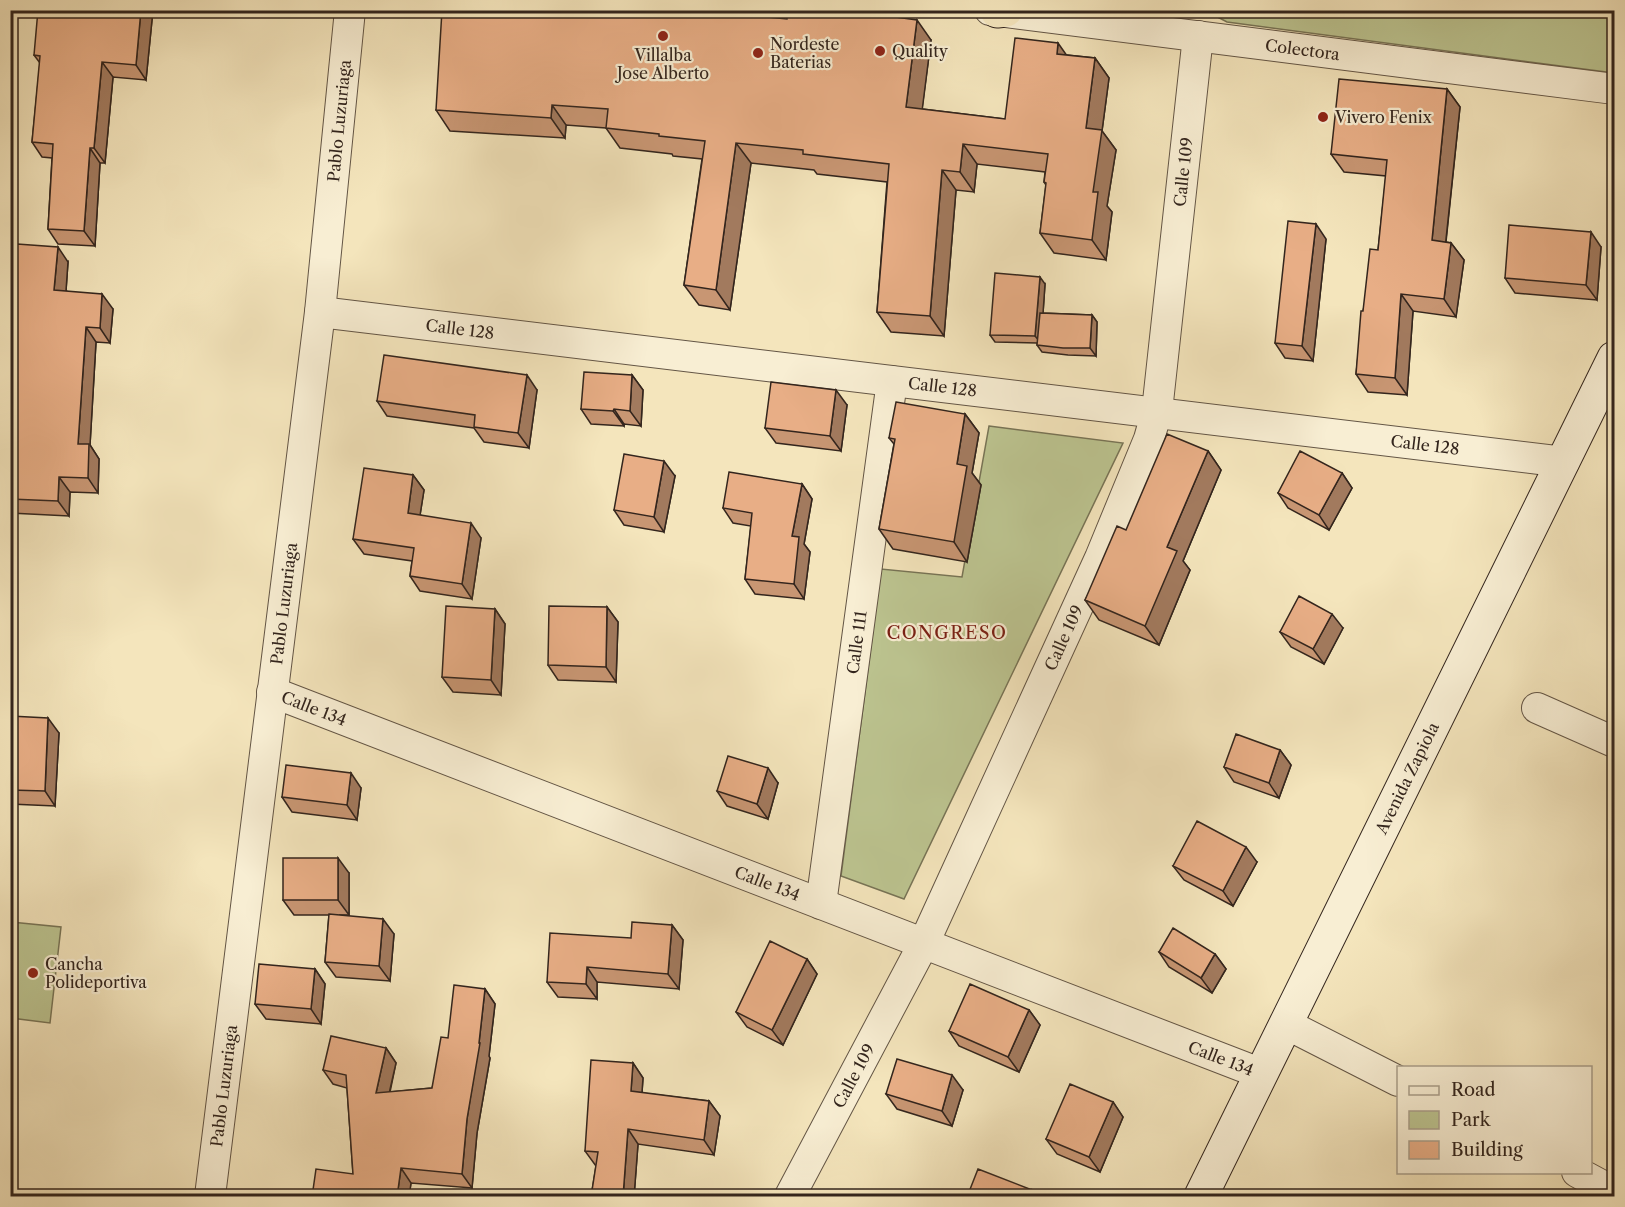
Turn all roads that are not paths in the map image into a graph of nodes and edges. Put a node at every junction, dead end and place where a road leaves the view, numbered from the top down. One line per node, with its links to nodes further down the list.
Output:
1 (350, 10): 5 (street, Pablo Luzuriaga)
2 (998, 11): 3 (street, Colectora)
3 (1198, 36): 4 (street, Colectora); 8 (street, Calle 109)
4 (1614, 89)
5 (320, 312): 7 (street, Calle 128); 10 (street, Pablo Luzuriaga)
6 (1614, 358): 9 (main road, Avenida Zapiola)
7 (892, 381): 8 (street, Calle 128); 13 (street, Calle 111)
8 (1157, 411): 9 (street, Calle 128); 14 (street, Calle 109)
9 (1564, 462): 15 (main road, Avenida Zapiola)
10 (273, 692): 13 (street, Calle 134); 20 (street, Pablo Luzuriaga)
11 (1537, 708): 12 (street)
12 (1614, 742)
13 (821, 904): 14 (street, Calle 134)
14 (924, 943): 16 (street, Calle 134); 21 (street, Calle 109)
15 (1287, 1024): 16 (main road, Avenida Zapiola); 17 (street)
16 (1262, 1074): 22 (main road, Avenida Zapiola)
17 (1397, 1081)
18 (1579, 1174): 19 (street)
19 (1614, 1192)
20 (210, 1197)
21 (790, 1197)
22 (1201, 1197)

